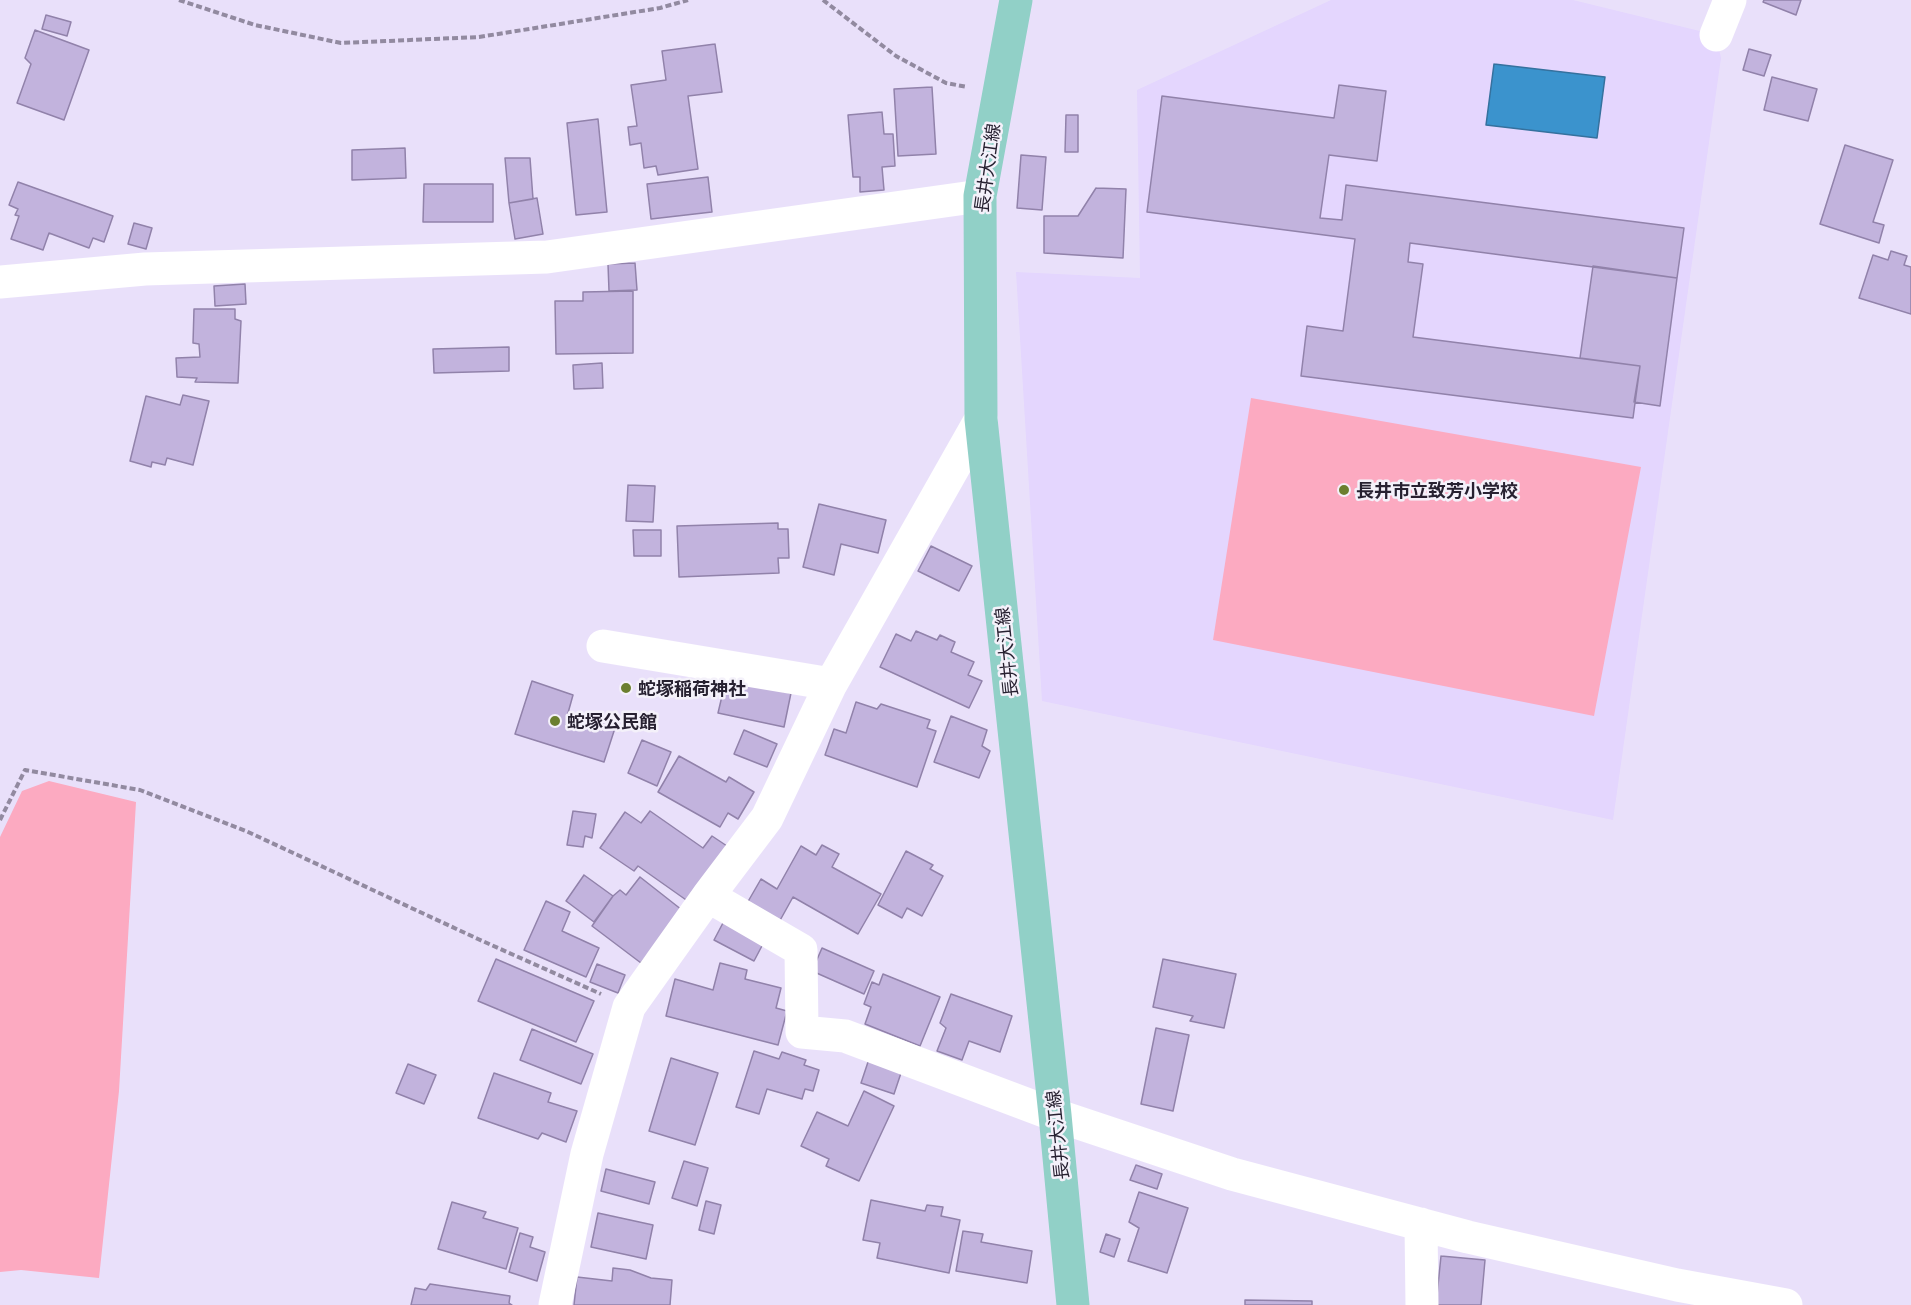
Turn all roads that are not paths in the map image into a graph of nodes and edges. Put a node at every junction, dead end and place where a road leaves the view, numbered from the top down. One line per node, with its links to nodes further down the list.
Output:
1 (1016, 0): 4 (main road, 長井大江線)
2 (1730, 0): 3 (street)
3 (1716, 35)
4 (980, 196): 5 (street); 6 (main road, 長井大江線)
5 (0, 282)
6 (981, 418): 8 (street); 10 (main road, 長井大江線)
7 (603, 646): 8 (street)
8 (831, 684): 9 (street)
9 (708, 896): 10 (street); 12 (street)
10 (1055, 1115): 11 (street); 13 (main road, 長井大江線)
11 (1421, 1224): 14 (street); 15 (street)
12 (555, 1305)
13 (1073, 1305)
14 (1422, 1305)
15 (1786, 1305)

